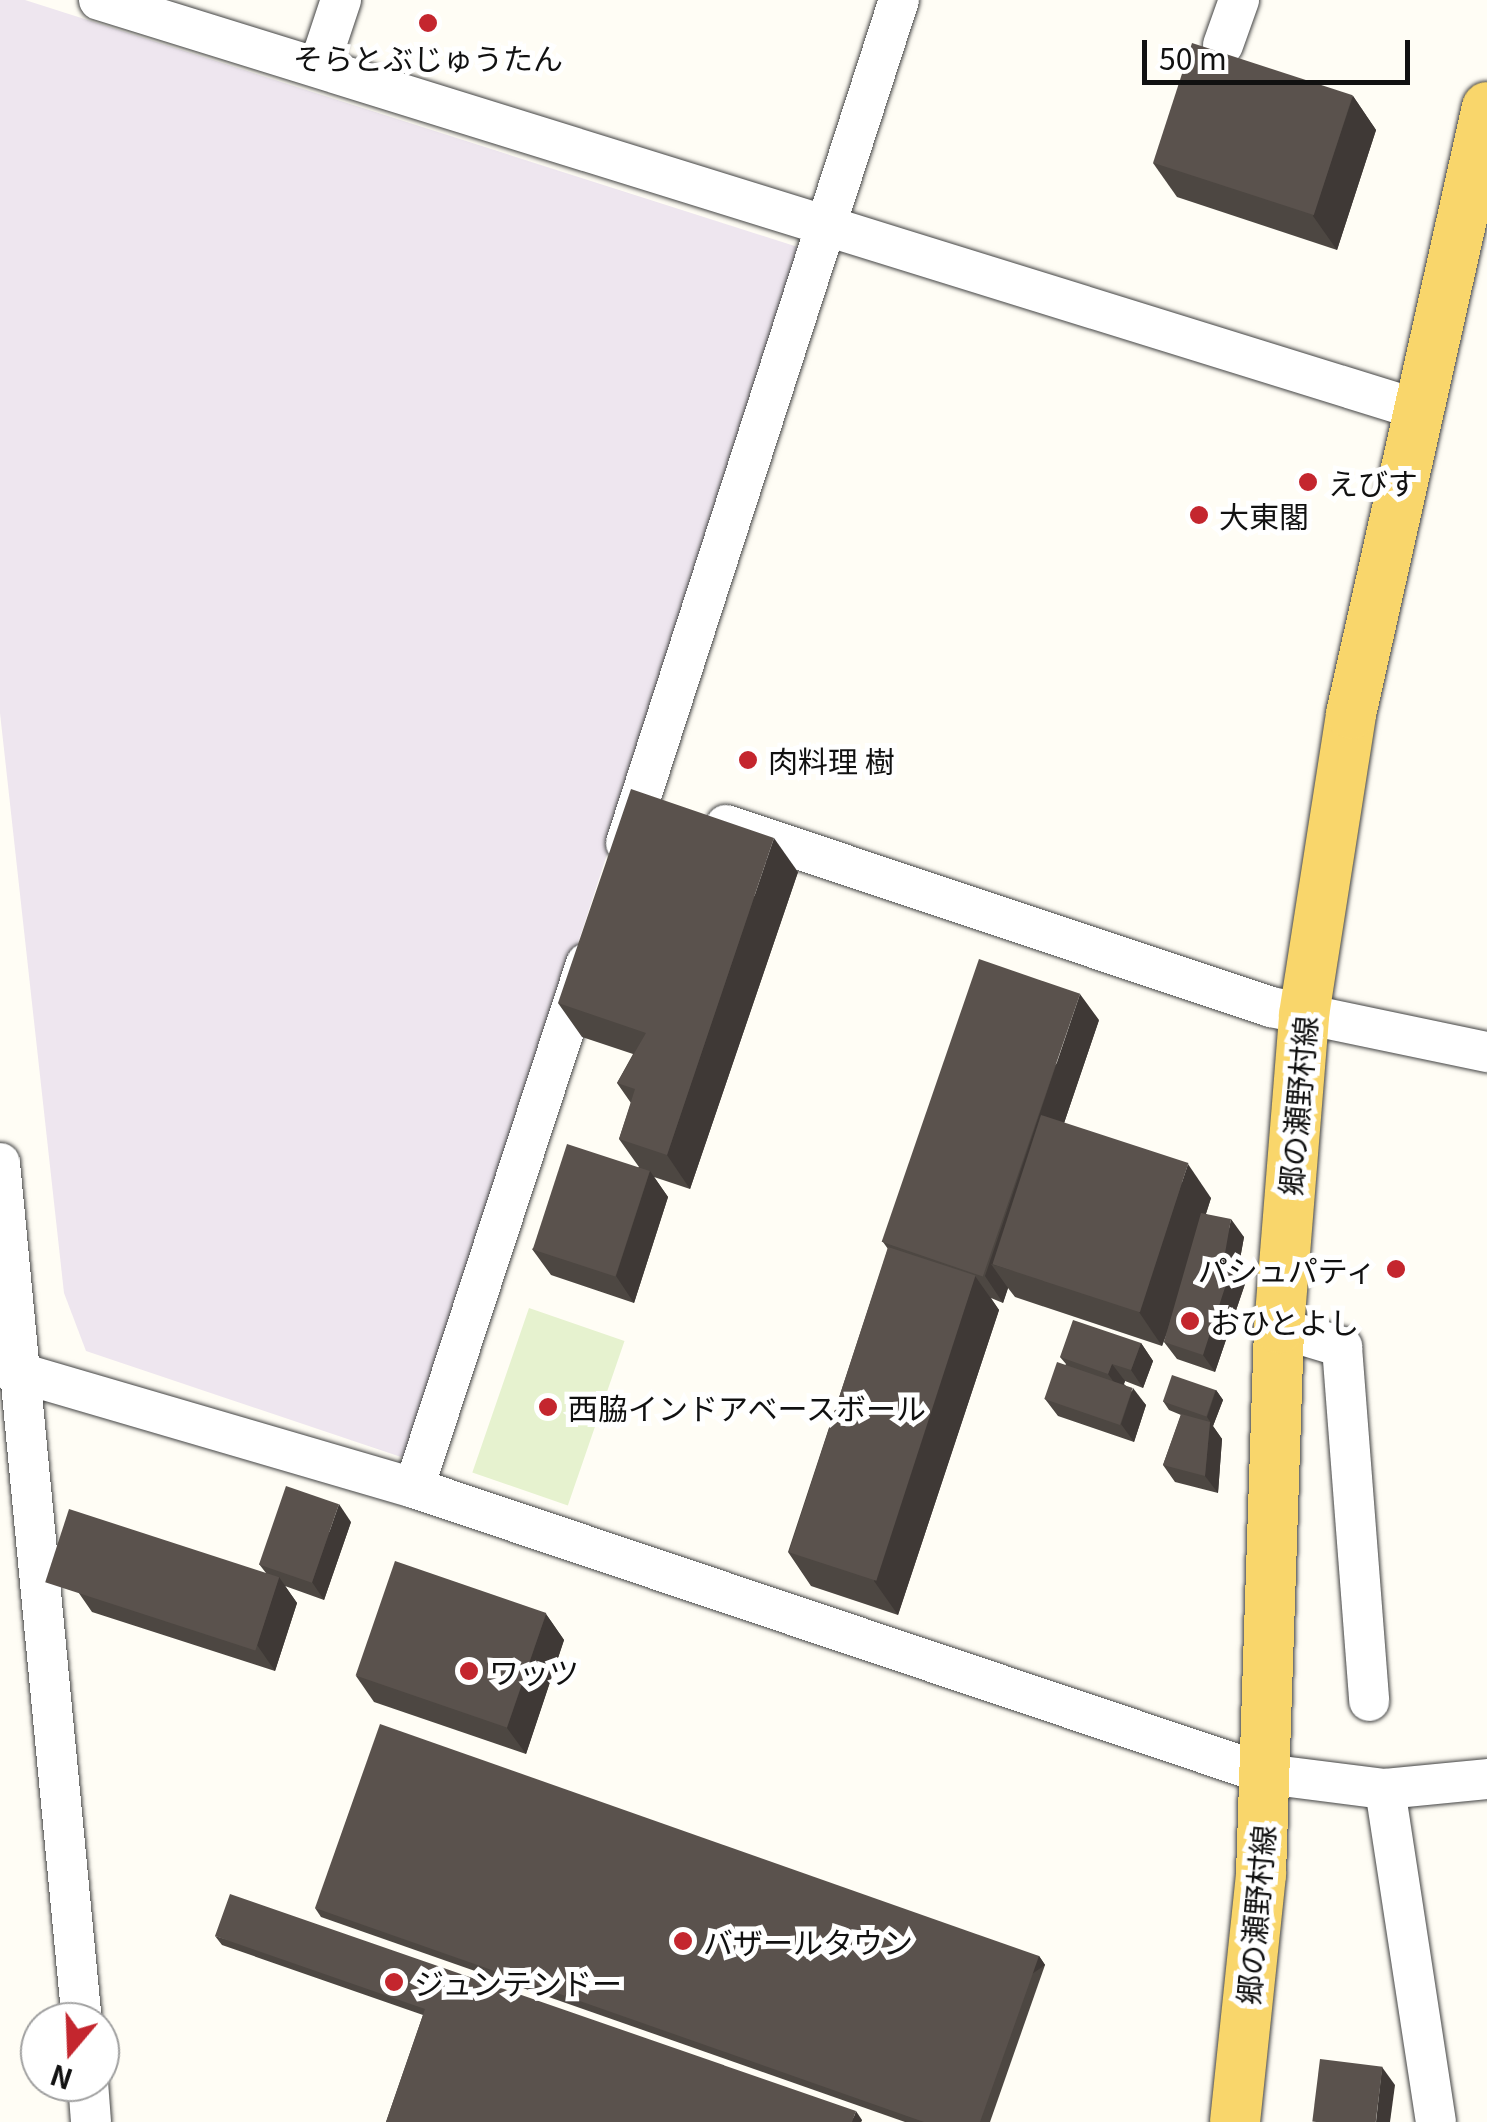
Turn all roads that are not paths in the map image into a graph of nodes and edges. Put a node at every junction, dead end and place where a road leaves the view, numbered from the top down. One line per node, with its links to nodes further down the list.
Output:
1 (99, 0): 6 (street)
2 (341, 0): 6 (street)
3 (899, 0): 9 (street)
4 (1239, 0): 5 (street)
5 (1223, 45)
6 (319, 66): 9 (street)
7 (1487, 107): 8 (main road, 郷の瀬野村線)
8 (1478, 185): 10 (main road, 郷の瀬野村線)
9 (825, 229): 10 (street); 11 (street)
10 (1416, 408): 12 (main road, 郷の瀬野村線)
11 (641, 798): 12 (street); 17 (street)
12 (1304, 1015): 13 (street); 15 (main road, 郷の瀬野村線)
13 (1487, 1052)
14 (0, 1163): 16 (street)
15 (1279, 1328): 18 (street); 19 (main road, 郷の瀬野村線)
16 (11, 1370): 17 (street); 22 (street)
17 (414, 1488): 19 (street)
18 (1369, 1701)
19 (1266, 1774): 21 (street); 23 (main road, 郷の瀬野村線)
20 (1487, 1779): 21 (street)
21 (1385, 1788): 24 (street)
22 (80, 2002)
23 (1235, 2122)
24 (1436, 2122)

